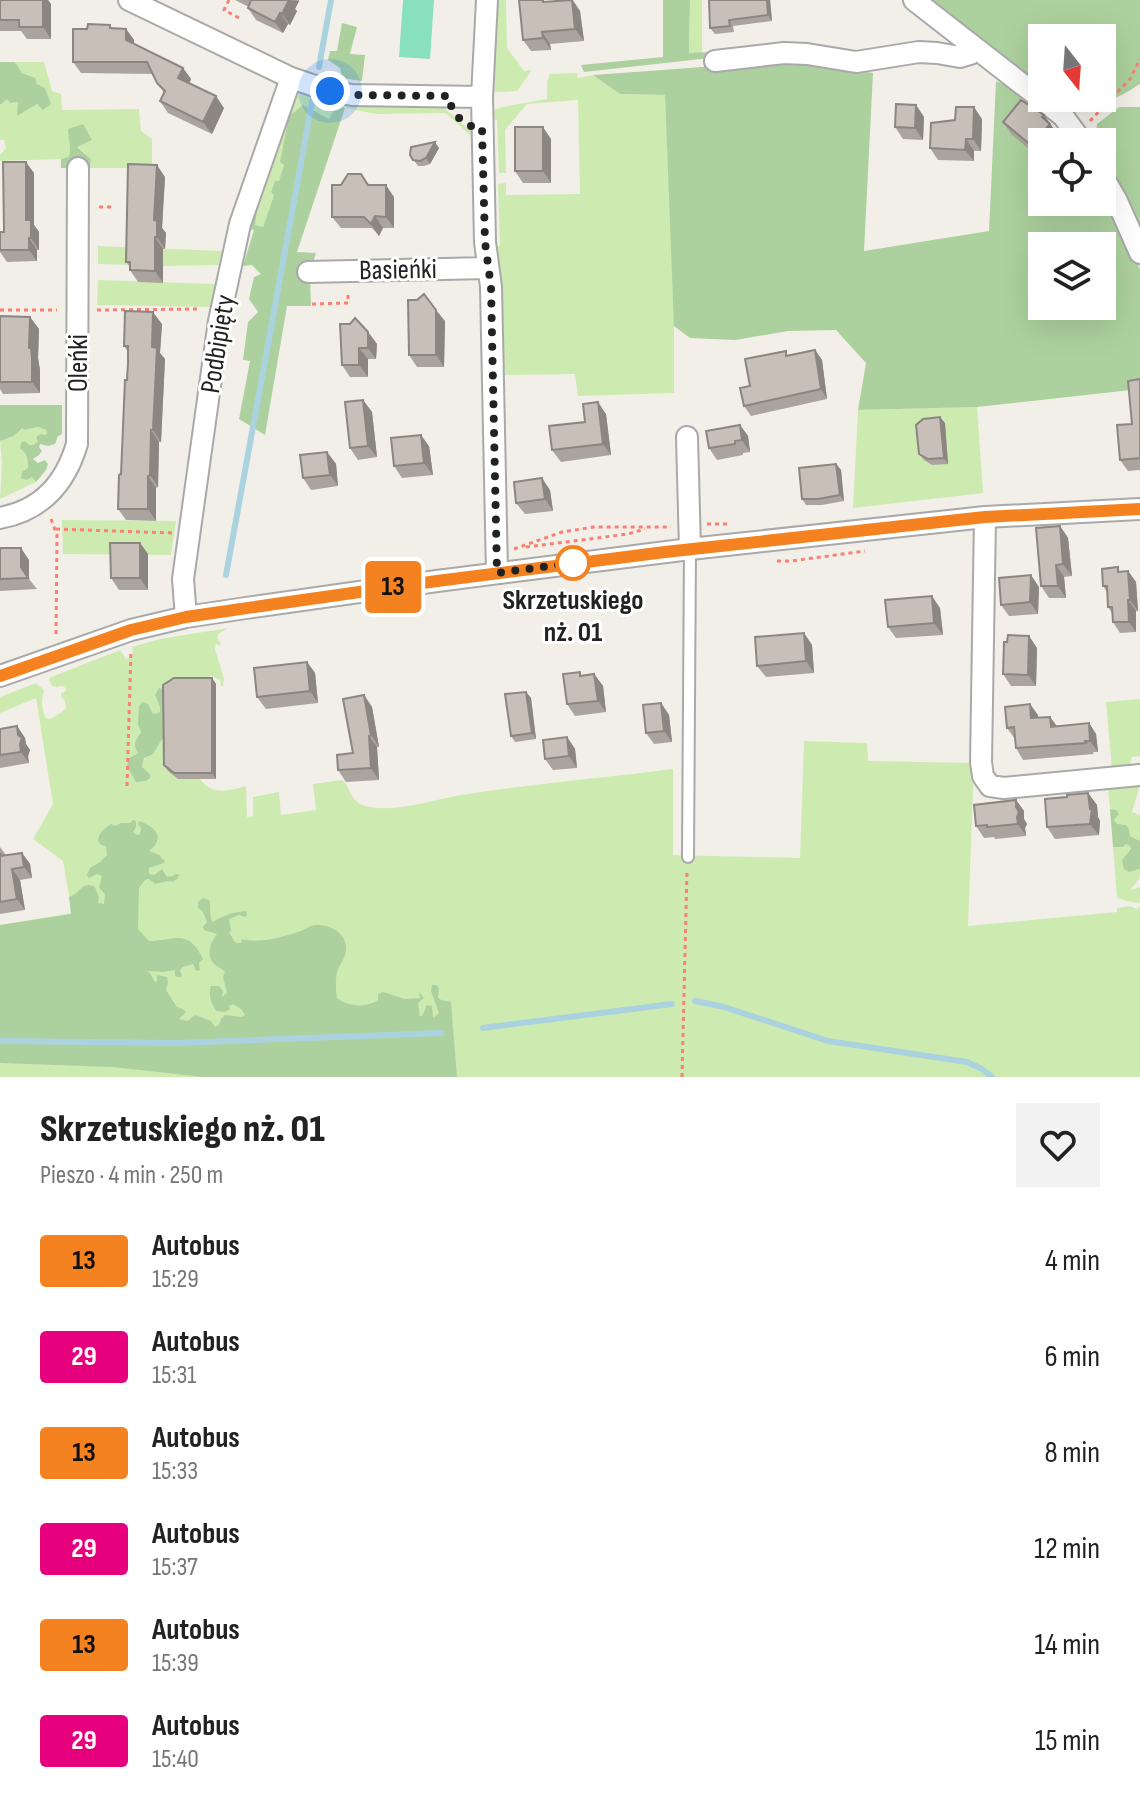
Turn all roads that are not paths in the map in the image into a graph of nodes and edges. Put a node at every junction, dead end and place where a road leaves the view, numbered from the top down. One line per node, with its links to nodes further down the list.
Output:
1 (129, 0): 6 (street)
2 (487, 0): 7 (street)
3 (914, 0): 4 (street)
4 (973, 46): 5 (street); 8 (street)
5 (715, 61)
6 (291, 78): 7 (street); 20 (street, Podbipięty)
7 (482, 97): 12 (street)
8 (1071, 128)
9 (78, 168): 17 (street, Oleńki)
10 (1116, 199): 11 (street)
11 (1140, 253)
12 (488, 268): 13 (street, Basieńki); 19 (street)
13 (308, 272)
14 (687, 437): 18 (street)
15 (1140, 509): 16 (street)
16 (985, 517): 18 (street); 22 (street)
17 (0, 518)
18 (690, 549): 19 (street); 23 (lane)
19 (497, 573): 20 (street)
20 (186, 617): 21 (street)
21 (0, 676)
22 (1140, 775)
23 (688, 857)

